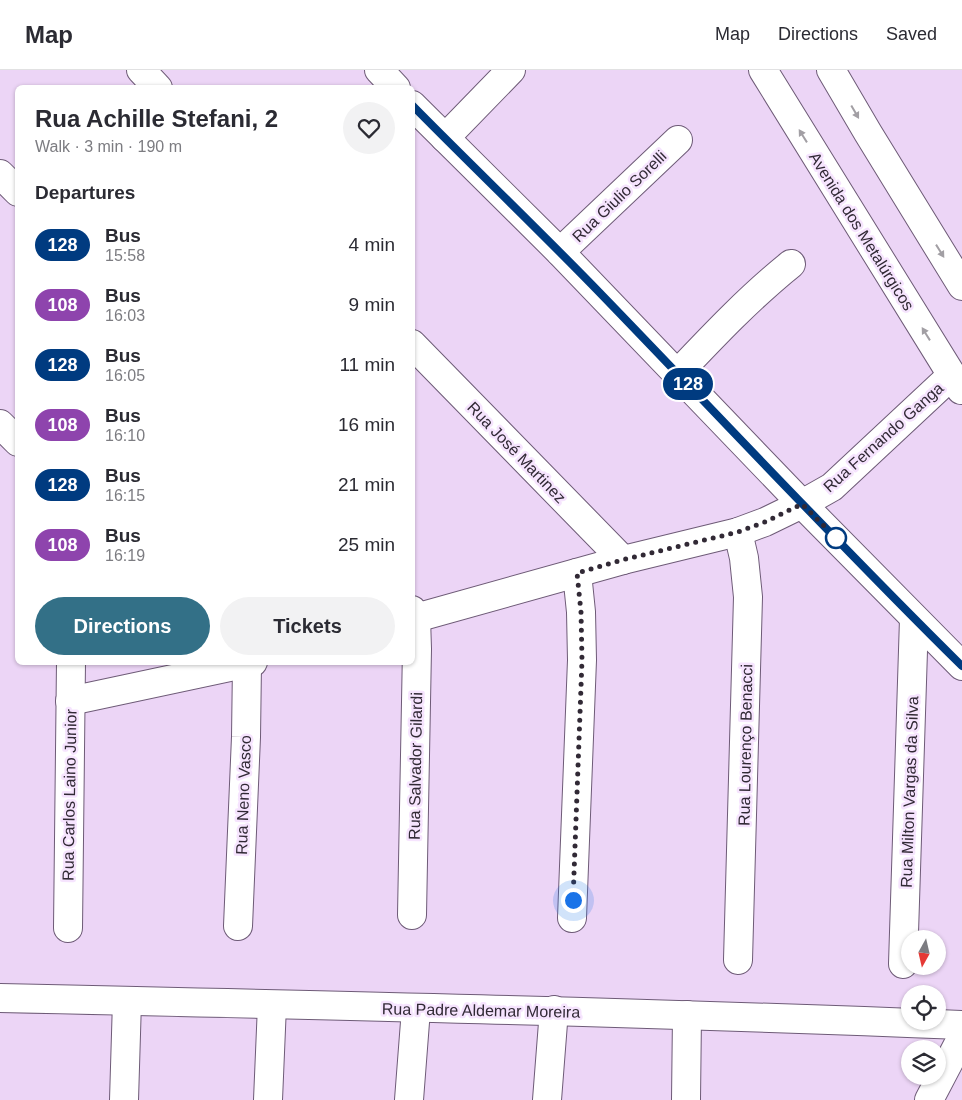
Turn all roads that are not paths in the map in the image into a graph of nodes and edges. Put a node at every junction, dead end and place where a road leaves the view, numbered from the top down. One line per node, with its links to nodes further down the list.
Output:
1 (141, 70): 6 (street)
2 (379, 70): 7 (street)
3 (511, 70): 9 (street)
4 (763, 70): 18 (street, Avenida dos Metalúrgicos, one-way to 4)
5 (831, 70): 15 (street, one-way to 15)
6 (155, 85)
7 (393, 85)
8 (415, 108): 9 (street)
9 (445, 138): 13 (street)
10 (678, 140): 13 (street, Rua Giulio Sorelli)
11 (0, 174): 12 (street)
12 (15, 189)
13 (560, 252): 17 (street)
14 (792, 264): 17 (street)
15 (962, 286)
16 (415, 347): 23 (street, Rua José Martinez)
17 (678, 374): 21 (street)
18 (957, 383): 21 (street, Rua Fernando Ganga)
19 (0, 424): 20 (street)
20 (15, 439)
21 (802, 504): 22 (street, Rua Fernando Ganga); 26 (street)
22 (738, 532): 23 (street, Rua Fernando Ganga); 38 (street, Rua Lourenço Benacci)
23 (622, 560): 24 (street, Rua Fernando Ganga)
24 (577, 573): 25 (street, Rua Fernando Ganga); 34 (street)
25 (415, 616)
26 (914, 619): 31 (street); 37 (street, Rua Milton Vargas da Silva)
27 (415, 624): 33 (street, Rua Salvador Gilardi)
28 (71, 665): 32 (street, Rua Carlos Laino Junior)
29 (232, 665): 32 (street)
30 (237, 665): 35 (street, Rua Neno Vasco)
31 (962, 666)
32 (70, 701): 36 (street, Rua Carlos Laino Junior)
33 (412, 915)
34 (572, 918)
35 (238, 926)
36 (68, 928)
37 (904, 930)
38 (738, 960)
39 (0, 998): 40 (street, Rua Padre Aldemar Moreira)
40 (127, 1001): 41 (street, Rua Padre Aldemar Moreira); 47 (street)
41 (272, 1005): 42 (street, Rua Padre Aldemar Moreira); 48 (street)
42 (416, 1009): 43 (street, Rua Padre Aldemar Moreira); 49 (street)
43 (554, 1010): 44 (street, Rua Padre Aldemar Moreira); 50 (street)
44 (687, 1015): 45 (street, Rua Padre Aldemar Moreira); 51 (street)
45 (962, 1025)
46 (962, 1037): 52 (street)
47 (124, 1100)
48 (268, 1100)
49 (409, 1100)
50 (547, 1100)
51 (686, 1100)
52 (930, 1100)

